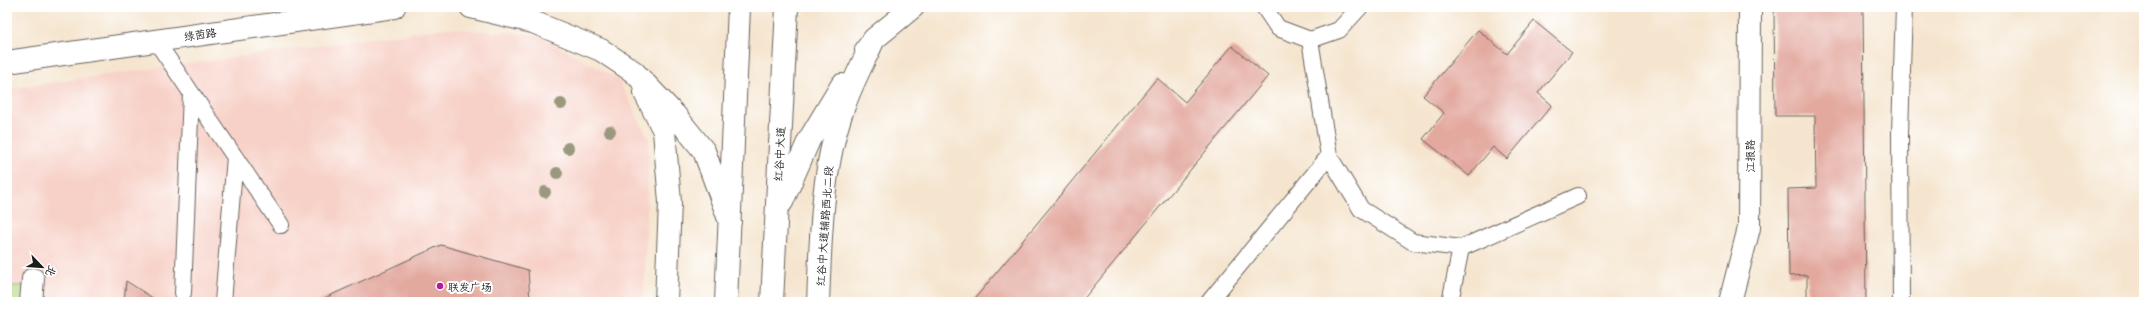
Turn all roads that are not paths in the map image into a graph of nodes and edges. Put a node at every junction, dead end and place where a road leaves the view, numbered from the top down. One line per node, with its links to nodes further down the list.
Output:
1 (394, 7): 12 (main road, 绿茵路)
2 (470, 7): 14 (main road)
3 (739, 7): 20 (main road)
4 (787, 7): 19 (main road, 红谷中大道)
5 (913, 7): 10 (main road)
6 (1264, 7): 11 (lane)
7 (1360, 7): 11 (lane)
8 (1750, 7): 33 (main road, 江报路)
9 (1904, 7): 34 (lane)
10 (874, 39): 19 (main road); 30 (main road, 红谷中大道辅路西北二段)
11 (1310, 40): 17 (lane)
12 (156, 41): 13 (main road, 绿茵路); 15 (lane)
13 (7, 62)
14 (634, 72): 20 (main road); 27 (main road)
15 (191, 92): 16 (lane); 24 (lane)
16 (235, 156): 21 (lane); 26 (lane)
17 (1329, 156): 22 (lane); 31 (lane)
18 (1578, 196): 22 (lane)
19 (776, 214): 29 (main road, 红谷中大道)
20 (730, 222): 28 (main road)
21 (281, 225)
22 (1461, 248): 32 (lane)
23 (33, 279): 25 (main road)
24 (183, 293)
25 (32, 302)
26 (224, 302)
27 (666, 302)
28 (726, 302)
29 (772, 302)
30 (818, 302)
31 (1209, 302)
32 (1450, 302)
33 (1730, 302)
34 (1901, 302)

